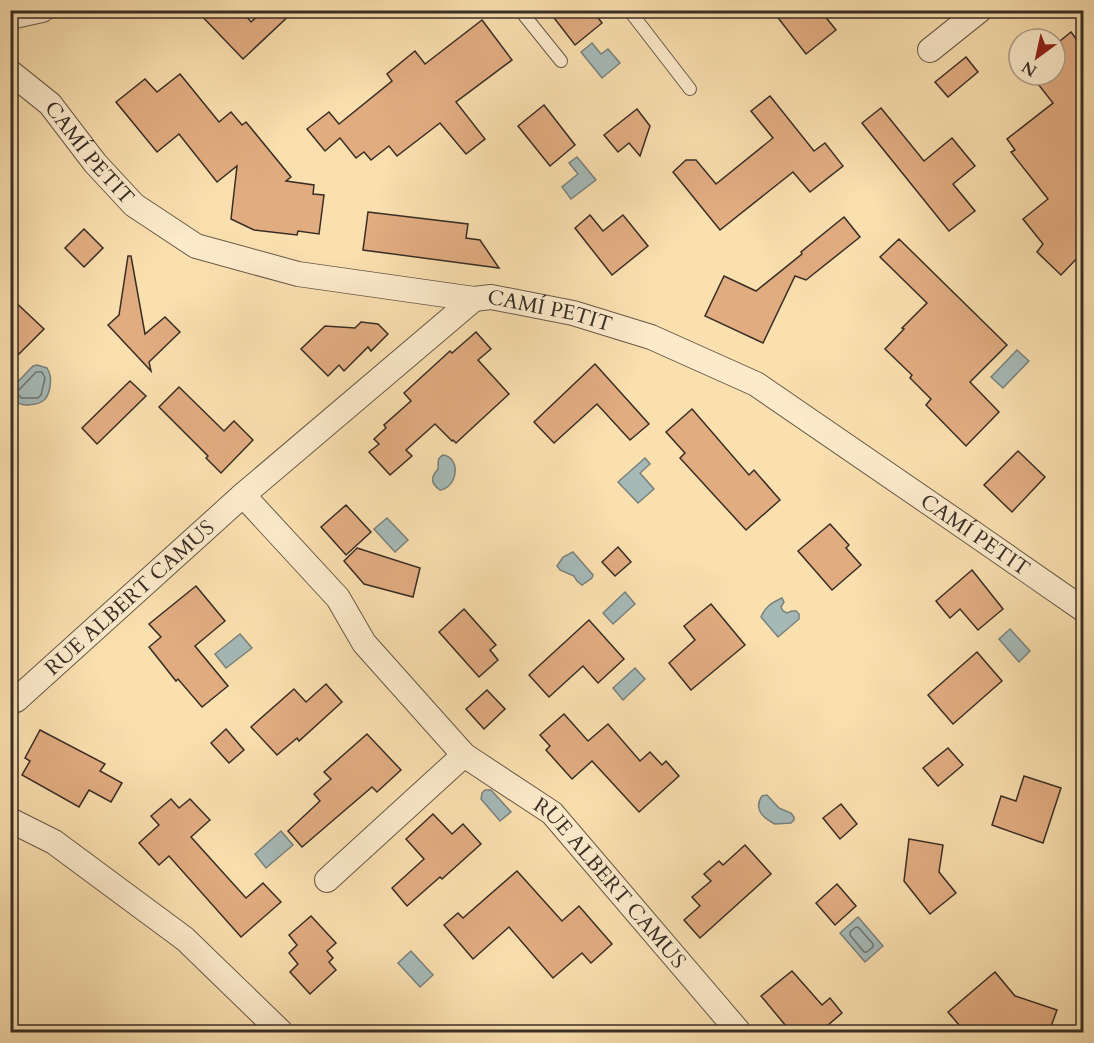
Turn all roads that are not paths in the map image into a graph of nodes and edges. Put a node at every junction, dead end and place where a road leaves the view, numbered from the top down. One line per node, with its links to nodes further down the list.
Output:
1 (42, 10): 5 (street)
2 (520, 10): 7 (lane)
3 (628, 10): 9 (lane)
4 (980, 10): 6 (street)
5 (10, 17)
6 (930, 50)
7 (561, 61)
8 (10, 72): 10 (street, CAMÍ PETIT)
9 (690, 89)
10 (474, 299): 11 (street, RUE ALBERT CAMUS); 12 (street, CAMÍ PETIT)
11 (243, 495): 13 (street, RUE ALBERT CAMUS); 14 (street, RUE ALBERT CAMUS)
12 (1083, 610)
13 (16, 700)
14 (464, 755): 16 (street); 18 (street, RUE ALBERT CAMUS)
15 (10, 820): 17 (street)
16 (327, 880)
17 (280, 1032)
18 (739, 1032)

